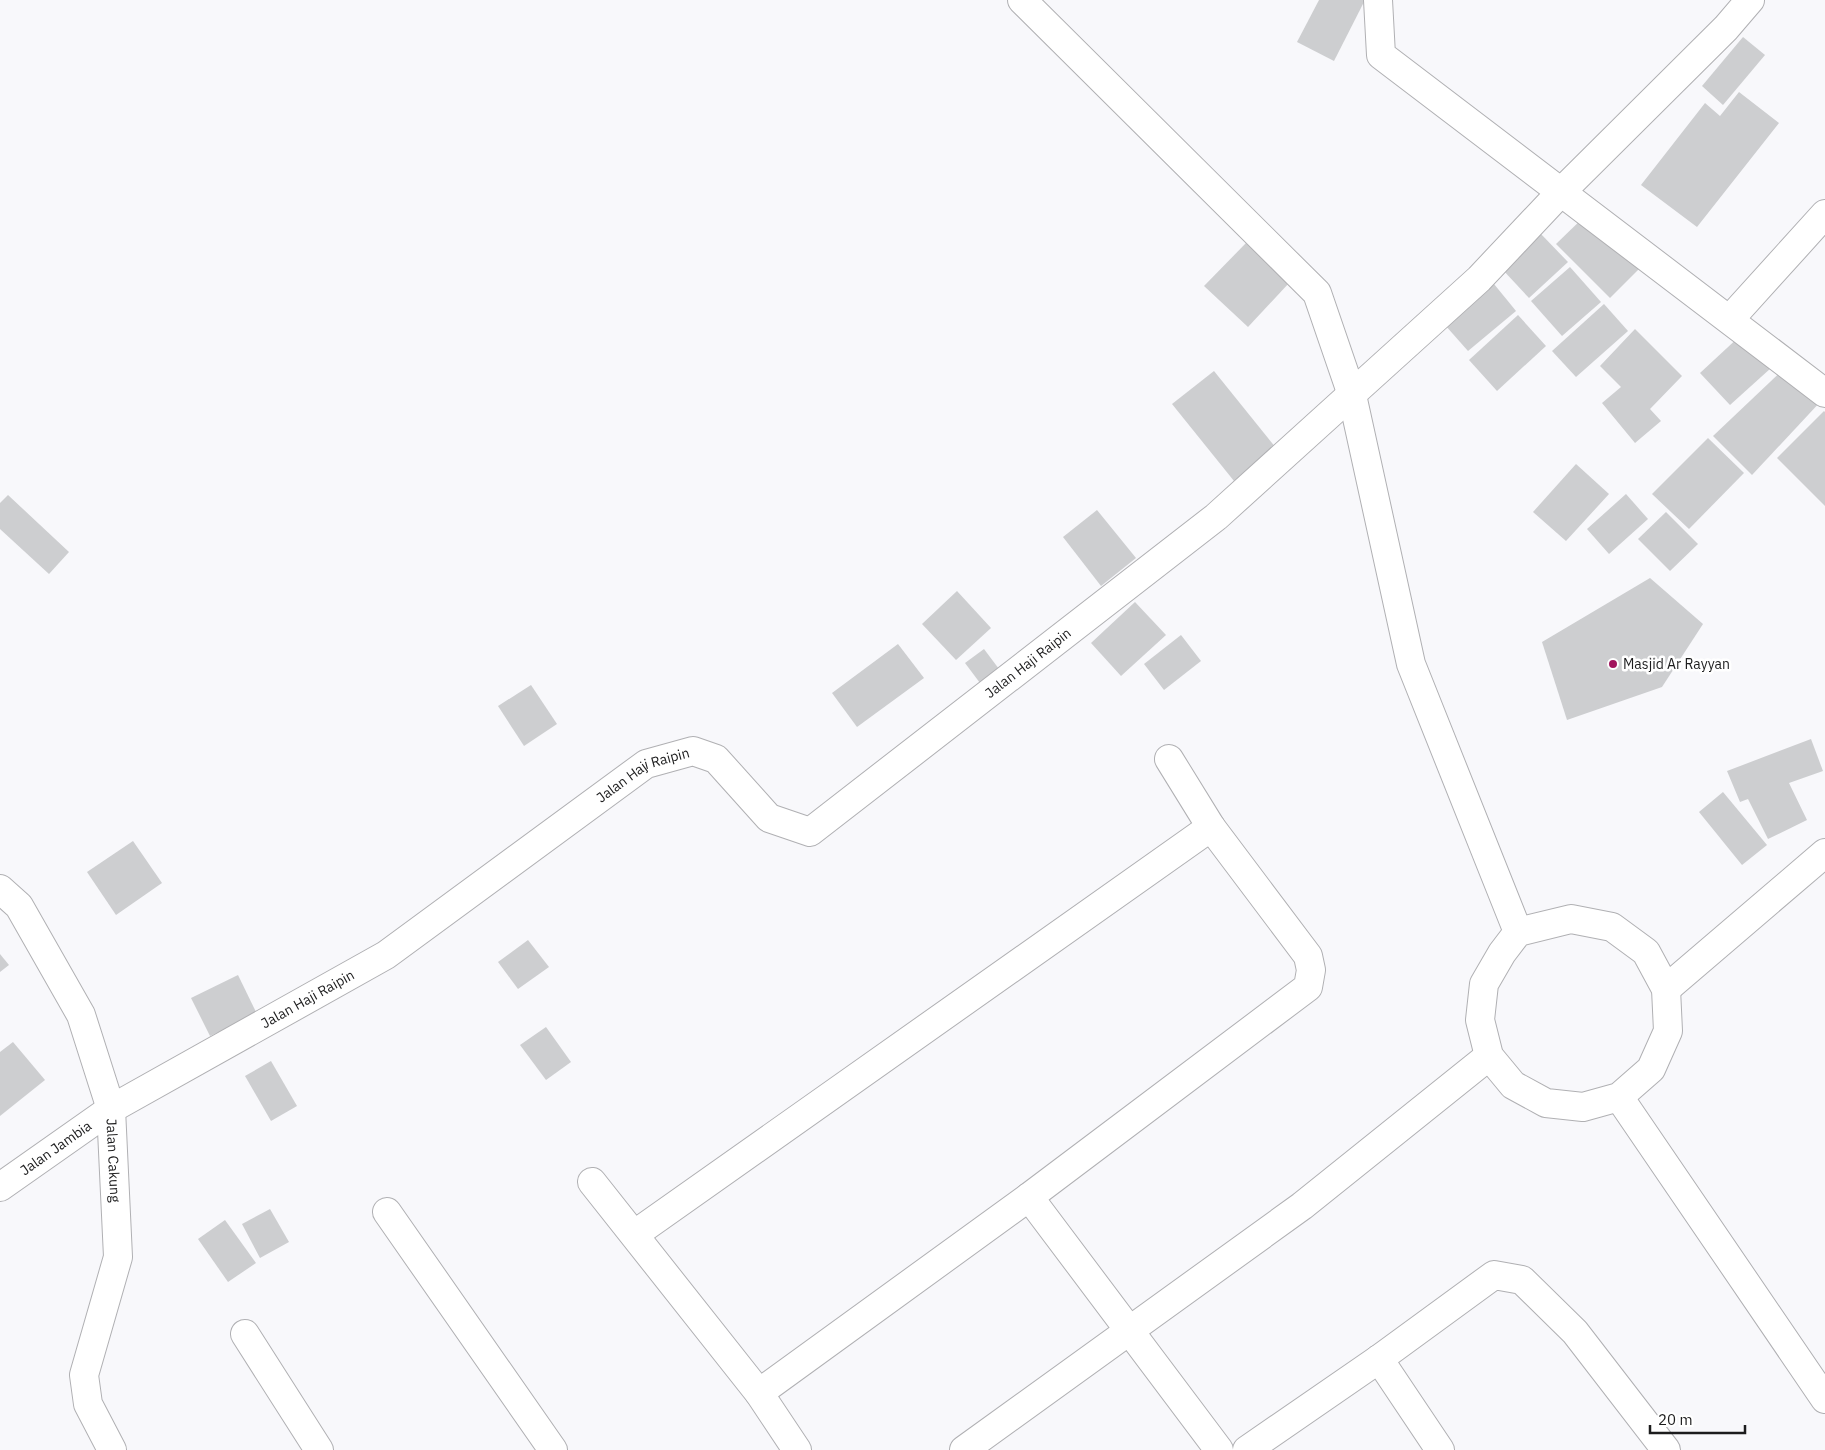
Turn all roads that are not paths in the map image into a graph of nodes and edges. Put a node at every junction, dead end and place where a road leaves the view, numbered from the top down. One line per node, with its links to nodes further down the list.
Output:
1 (1022, 0): 8 (street)
2 (1378, 0): 4 (street)
3 (1750, 0): 4 (street)
4 (1562, 191): 6 (street); 8 (street)
5 (1825, 214): 6 (street)
6 (1730, 319): 7 (street)
7 (1825, 393)
8 (1352, 395): 13 (street); 17 (street, Jalan Haji Raipin)
9 (1169, 759): 10 (street)
10 (1211, 827): 20 (street); 22 (street)
11 (1825, 853): 14 (street)
12 (0, 889): 17 (street, Jalan Cakung)
13 (1518, 932): 14 (street); 15 (street)
14 (1666, 989): 16 (street)
15 (1489, 1056): 16 (street); 23 (street)
16 (1619, 1097): 27 (street)
17 (111, 1109): 19 (street, Jalan Jambia); 28 (street, Jalan Cakung)
18 (592, 1182): 22 (street)
19 (0, 1187)
20 (1029, 1197): 23 (street); 26 (street)
21 (387, 1212): 30 (street)
22 (635, 1234): 26 (street)
23 (1128, 1330): 32 (street); 33 (street)
24 (245, 1334): 29 (street)
25 (1378, 1359): 34 (street); 35 (street); 36 (street)
26 (759, 1393): 31 (street)
27 (1825, 1399)
28 (112, 1450)
29 (319, 1450)
30 (553, 1450)
31 (797, 1450)
32 (964, 1450)
33 (1219, 1450)
34 (1247, 1450)
35 (1440, 1450)
36 (1666, 1450)

